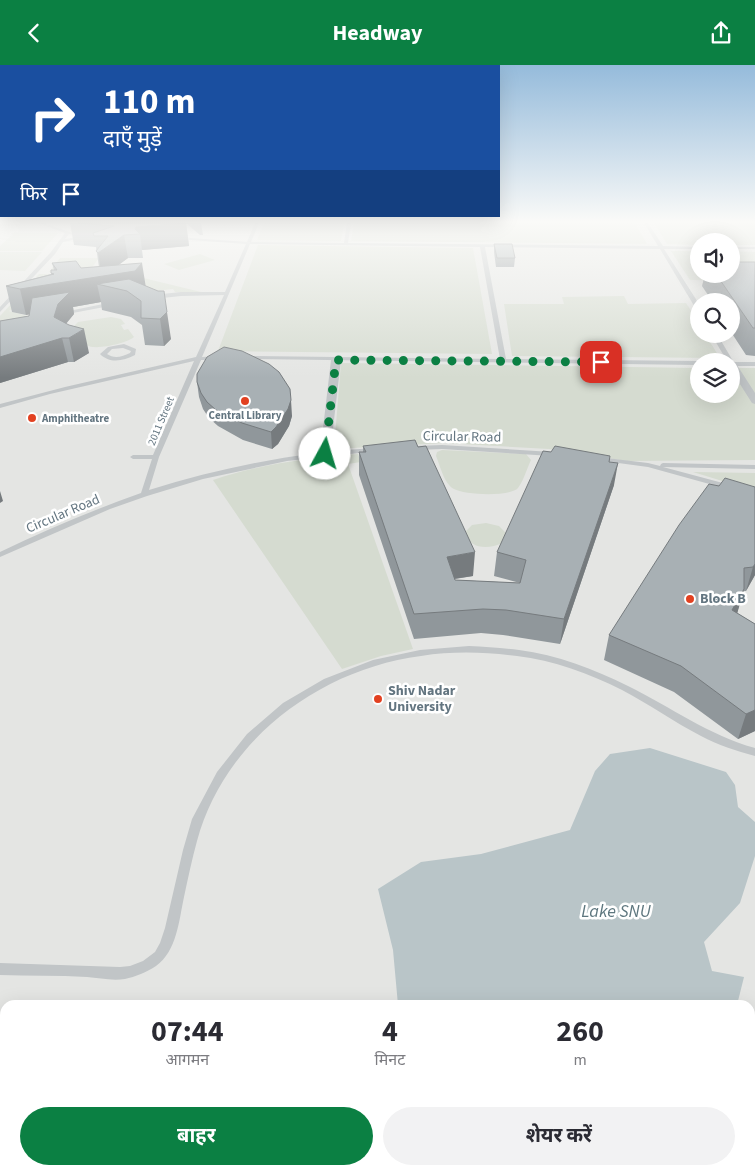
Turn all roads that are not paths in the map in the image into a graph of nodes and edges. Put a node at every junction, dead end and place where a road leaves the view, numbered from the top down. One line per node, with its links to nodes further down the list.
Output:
1 (32, 275): 9 (lane)
2 (234, 275): 5 (lane)
3 (488, 275): 16 (lane)
4 (679, 275): 6 (lane)
5 (226, 293): 7 (lane); 11 (lane)
6 (690, 294)
7 (150, 297)
8 (121, 303): 10 (lane)
9 (0, 310)
10 (54, 314)
11 (200, 357): 13 (lane); 20 (lane); 31 (lane, 2011 Street)
12 (122, 358): 12 (lane); 21 (lane)
13 (229, 358)
14 (238, 358): 15 (lane)
15 (336, 360): 16 (lane); 28 (street)
16 (504, 361): 17 (lane)
17 (690, 363)
18 (740, 363): 19 (lane)
19 (755, 364)
20 (145, 369): 21 (lane); 25 (lane)
21 (126, 371): 23 (lane)
22 (740, 377): 24 (street)
23 (0, 401)
24 (755, 401)
25 (0, 407)
26 (408, 448): 29 (lane, Circular Road)
27 (384, 449): 28 (lane, Circular Road)
28 (325, 454): 36 (lane, Circular Road)
29 (558, 455)
30 (133, 457): 31 (lane)
31 (156, 457): 36 (lane, 2011 Street)
32 (589, 458): 33 (lane)
33 (648, 465): 34 (lane); 35 (lane)
34 (755, 467)
35 (737, 490)
36 (144, 494): 37 (lane, Circular Road)
37 (0, 555)
38 (755, 752): 39 (lane)
39 (0, 969)

